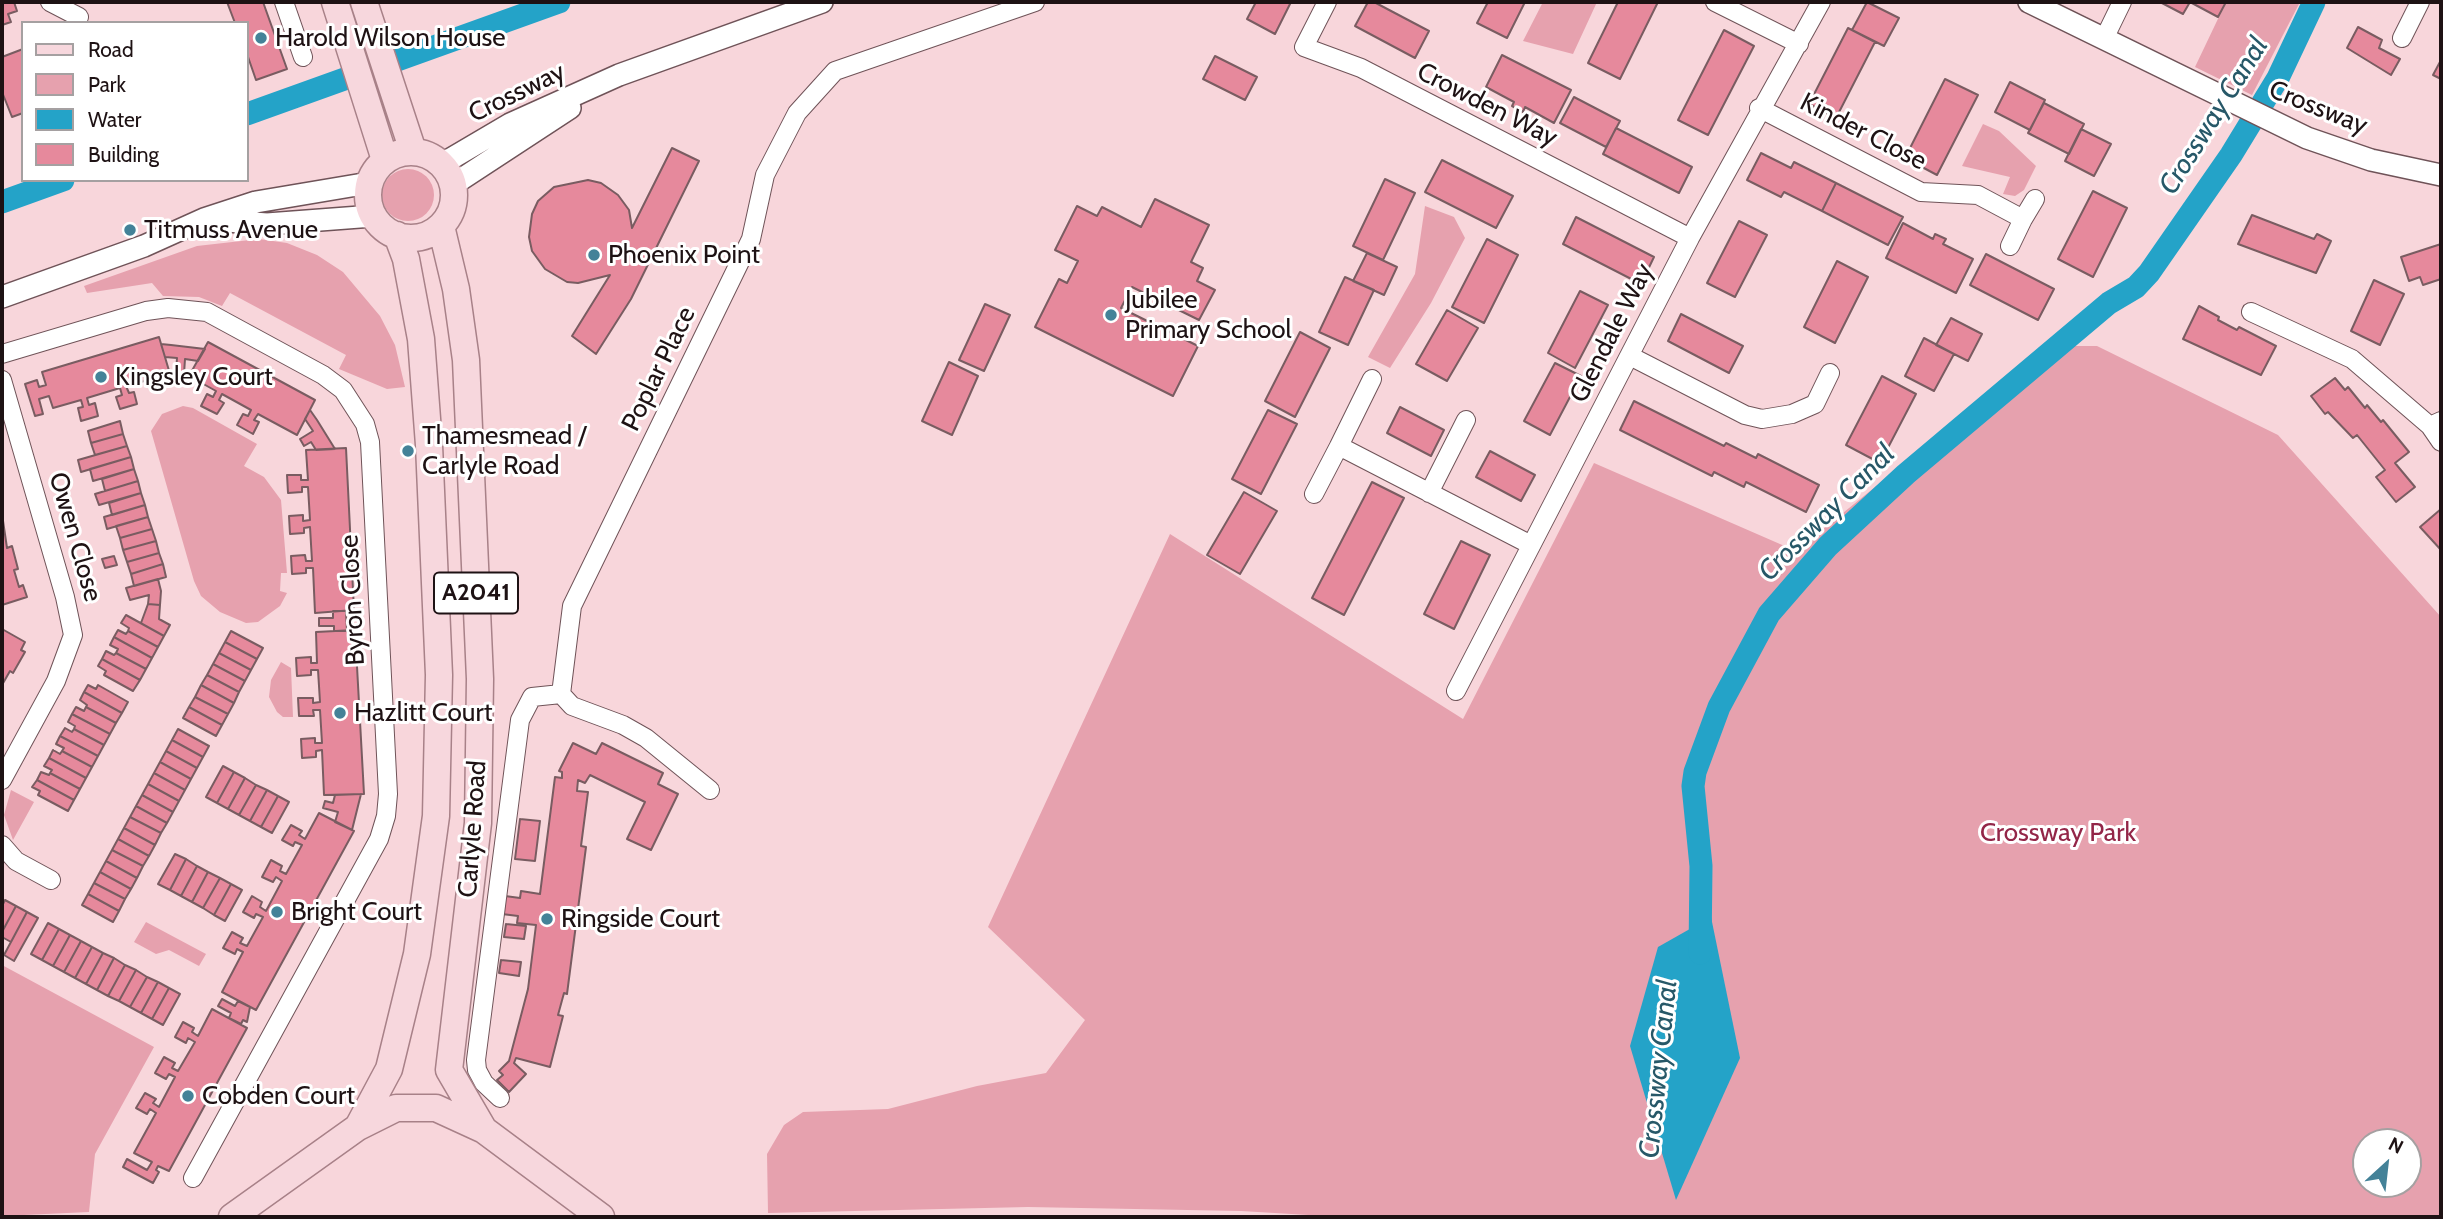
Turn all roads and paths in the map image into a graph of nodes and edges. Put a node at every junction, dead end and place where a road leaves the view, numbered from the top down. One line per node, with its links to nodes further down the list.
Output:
1 (50, 2): 13 (street)
2 (284, 2): 17 (street)
3 (364, 2): 19 (main road)
4 (822, 2): 21 (street, Crossway)
5 (1035, 2): 47 (street, Poplar Place)
6 (1326, 2): 30 (street, Crowden Way)
7 (1715, 2): 16 (street)
8 (1821, 2): 16 (street, Glendale Way)
9 (2029, 2): 15 (street, Crossway)
10 (2122, 2): 15 (street)
11 (2420, 2): 14 (street)
12 (336, 3): 20 (main road)
13 (79, 17)
14 (2402, 38)
15 (2104, 39): 22 (street, Crossway)
16 (1799, 44): 18 (street, Glendale Way)
17 (303, 57)
18 (1759, 108): 27 (street, Kinder Close); 30 (street, Glendale Way)
19 (413, 151): 20 (main road); 21 (main road)
20 (385, 160): 23 (main road)
21 (448, 174): 28 (main road)
22 (2441, 175)
23 (369, 183): 25 (main road); 26 (street)
24 (2035, 199): 27 (street)
25 (373, 216): 26 (street); 29 (main road)
26 (204, 219): 32 (street)
27 (2023, 219): 31 (street)
28 (441, 226): 29 (main road); 54 (main road, Carlyle Road / A2041)
29 (397, 235): 53 (main road, Carlyle Road / A2041)
30 (1689, 238): 35 (street, Glendale Way)
31 (2010, 246)
32 (2, 297)
33 (2251, 312): 40 (street)
34 (2, 354): 55 (street, Byron Close)
35 (1630, 356): 36 (street); 45 (street, Glendale Way)
36 (1830, 373)
37 (1372, 379): 42 (street)
38 (2, 380): 48 (street, Owen Close)
39 (1466, 420): 43 (street)
40 (2435, 424): 41 (street)
41 (2441, 442)
42 (1339, 446): 43 (street); 44 (street)
43 (1429, 493): 45 (street)
44 (1314, 494)
45 (1531, 545): 46 (street, Glendale Way)
46 (1456, 691)
47 (561, 694): 49 (street); 52 (street)
48 (2, 780)
49 (710, 790)
50 (2, 845): 51 (street)
51 (51, 880)
52 (500, 1098)
53 (358, 1127): 54 (main road); 56 (main road)
54 (484, 1130): 57 (main road)
55 (193, 1178)
56 (232, 1217)
57 (601, 1217)

